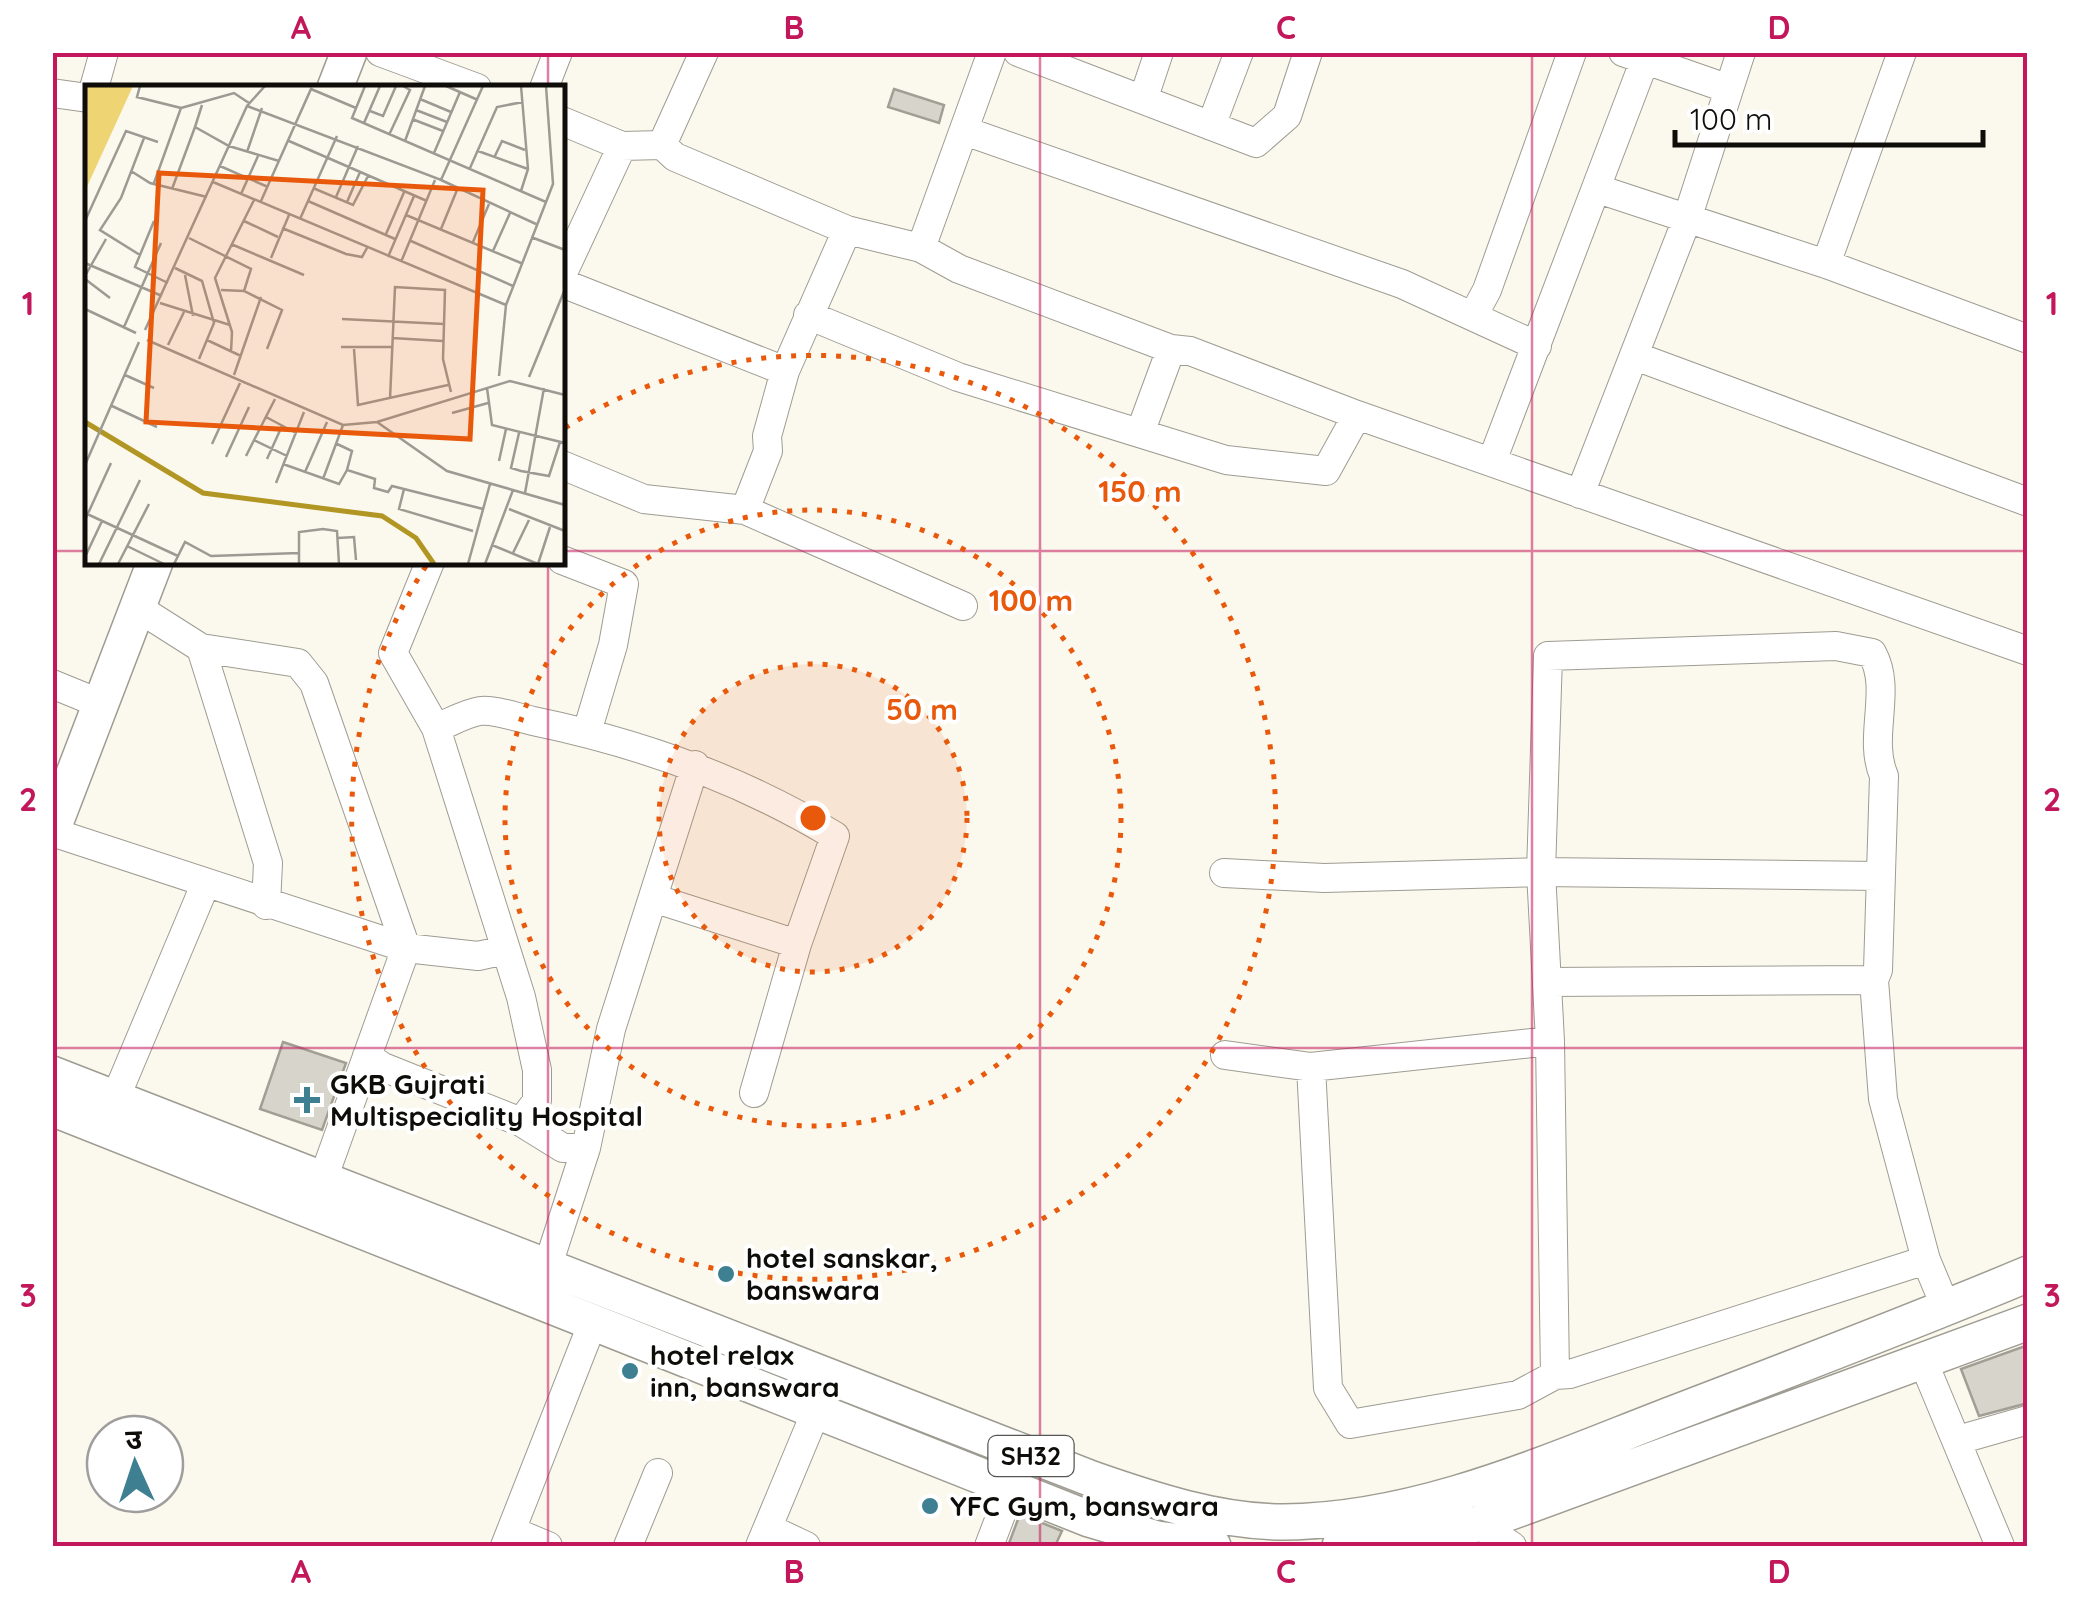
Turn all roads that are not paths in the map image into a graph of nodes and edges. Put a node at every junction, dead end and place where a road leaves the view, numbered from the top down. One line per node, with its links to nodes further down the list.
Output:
1 (104, 52): 15 (street)
2 (349, 52): 16 (main road)
3 (380, 52): 17 (street)
4 (558, 52): 18 (street)
5 (992, 52): 25 (street)
6 (1018, 52): 21 (street)
7 (1160, 52): 21 (street)
8 (1239, 52): 24 (street)
9 (1308, 52): 24 (street)
10 (1572, 52): 36 (street)
11 (1741, 52): 19 (street)
12 (1902, 52): 32 (street)
13 (701, 54): 27 (street)
14 (1633, 57): 19 (street); 28 (street)
15 (95, 85)
16 (337, 85)
17 (469, 85)
18 (545, 85)
19 (1730, 90): 29 (street)
20 (52, 92): 22 (street)
21 (1144, 97): 24 (street)
22 (85, 98)
23 (565, 121): 26 (street)
24 (1212, 126)
25 (966, 131): 31 (street); 36 (street)
26 (622, 146): 27 (street); 33 (street)
27 (662, 146): 30 (street)
28 (1598, 188): 29 (street); 38 (street)
29 (1688, 219): 32 (street); 40 (street)
30 (847, 230): 31 (street); 35 (street)
31 (921, 248): 39 (street)
32 (1826, 264): 37 (street)
33 (565, 269)
34 (565, 284): 41 (street)
35 (808, 315): 41 (street); 43 (street)
36 (1473, 316): 38 (street)
37 (2028, 339)
38 (1537, 346): 44 (street)
39 (1171, 349): 42 (street); 43 (street)
40 (1636, 356): 46 (street); 47 (street)
41 (785, 371): 48 (street)
42 (1356, 415): 43 (street); 44 (street)
43 (1140, 433)
44 (1492, 461): 46 (street)
45 (565, 466): 48 (street)
46 (1580, 494): 55 (street)
47 (2028, 502)
48 (746, 510): 52 (street)
49 (565, 561): 59 (street)
50 (154, 565): 53 (main road)
51 (429, 565): 58 (street)
52 (963, 606)
53 (138, 608): 54 (street); 57 (main road)
54 (201, 648): 68 (street); 70 (street)
55 (2028, 651)
56 (52, 684): 57 (street)
57 (101, 704): 61 (main road)
58 (436, 728): 59 (street); 71 (street)
59 (586, 732): 60 (street)
60 (695, 765): 67 (street); 69 (street)
61 (60, 790): 62 (main road)
62 (52, 832): 66 (street)
63 (1541, 872): 64 (street); 65 (street); 65 (street); 73 (street)
64 (1224, 873)
65 (1878, 876): 72 (street)
66 (205, 884): 68 (street); 80 (street)
67 (652, 898): 69 (street); 83 (street)
68 (266, 905): 70 (street)
69 (797, 944): 79 (street)
70 (406, 948): 71 (street); 76 (street)
71 (505, 950): 82 (street)
72 (1874, 980): 73 (street); 85 (street)
73 (1548, 982): 74 (street)
74 (1550, 1040): 77 (street); 92 (street)
75 (1224, 1054): 77 (street)
76 (367, 1056): 82 (street); 84 (street)
77 (1311, 1067): 92 (street)
78 (52, 1074): 80 (main road, SH32)
79 (754, 1092)
80 (115, 1099): 84 (main road, SH32)
81 (52, 1108): 89 (main road, SH32)
82 (521, 1122): 83 (street)
83 (586, 1148): 86 (street)
84 (323, 1179): 86 (main road, SH32)
85 (1926, 1260): 88 (street); 92 (street)
86 (547, 1268): 88 (main road, SH32)
87 (2028, 1274): 88 (main road, SH32)
88 (1946, 1308)
89 (593, 1322): 93 (main road, SH32); 100 (street)
90 (2028, 1322): 91 (main road)
91 (1924, 1361): 95 (street); 98 (main road)
92 (1556, 1374)
93 (817, 1410): 97 (main road, SH32); 99 (street)
94 (2028, 1420): 95 (street)
95 (1958, 1440): 109 (street)
96 (658, 1474): 103 (street)
97 (1012, 1486): 101 (main road, SH32); 105 (street)
98 (1478, 1524): 107 (main road); 108 (street)
99 (764, 1538): 104 (street)
100 (509, 1539): 102 (street)
101 (1156, 1543): 106 (main road, SH32)
102 (548, 1546)
103 (628, 1546)
104 (806, 1546)
105 (988, 1546)
106 (1213, 1546)
107 (1340, 1546)
108 (1512, 1546)
109 (2000, 1546)

